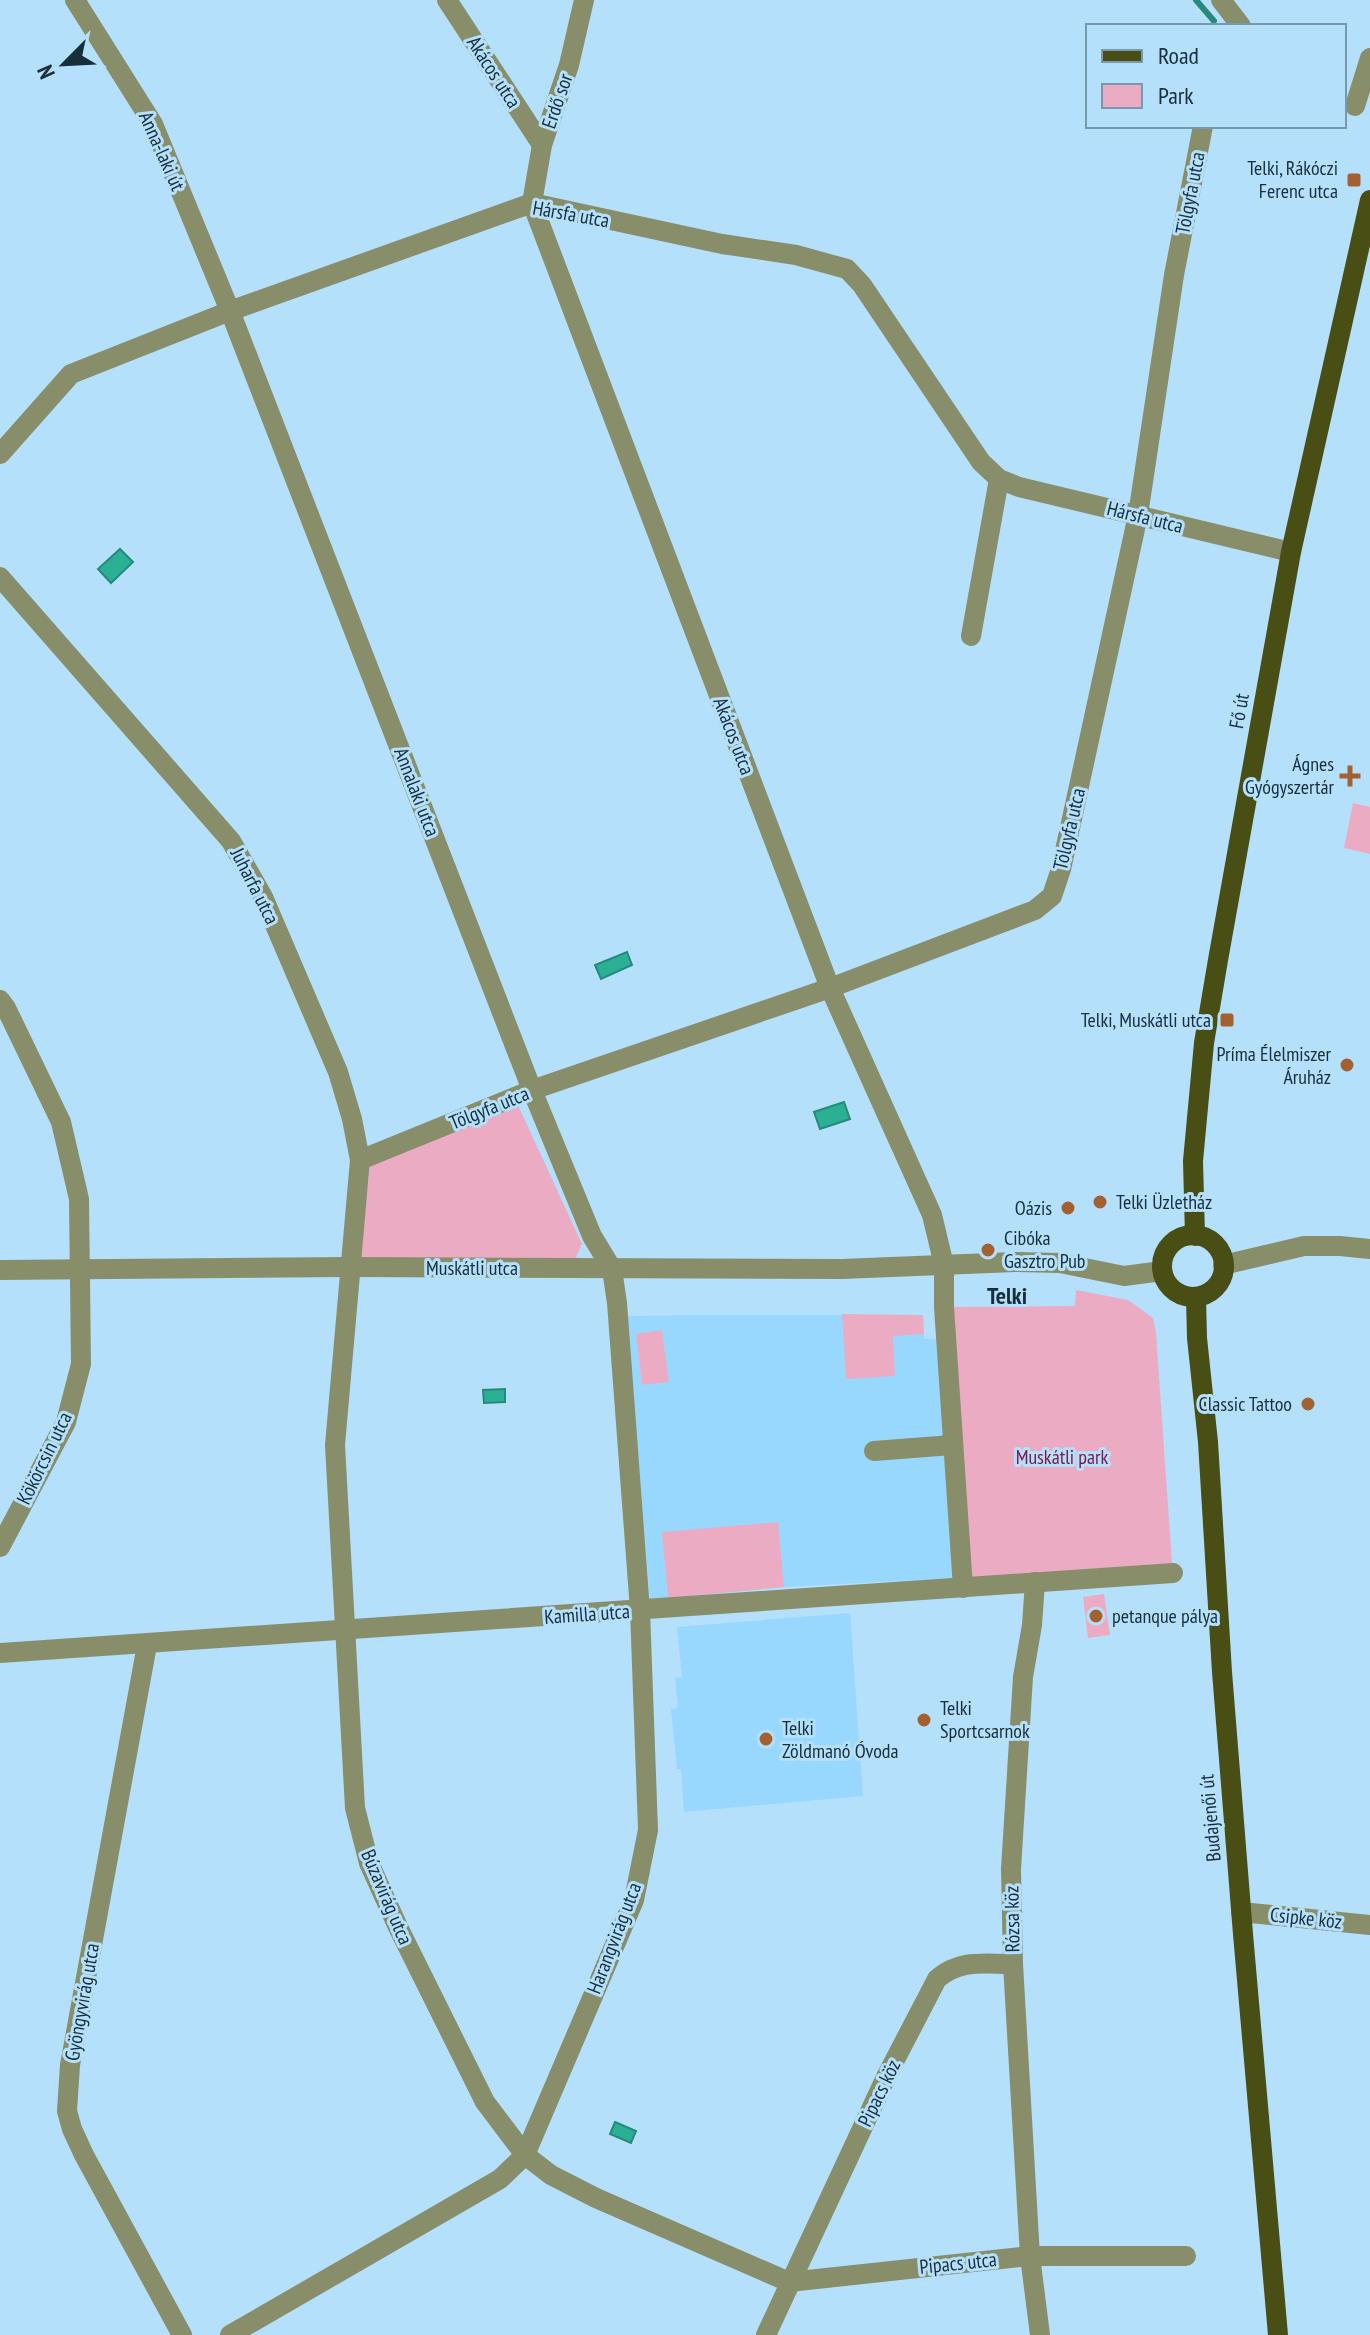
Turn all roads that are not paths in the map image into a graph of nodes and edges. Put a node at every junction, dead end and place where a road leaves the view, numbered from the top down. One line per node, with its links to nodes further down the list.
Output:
1 (75, 0): 12 (street, Anna-laki út)
2 (447, 0): 9 (street, Akácos utca)
3 (584, 0): 9 (street, Erdő sor)
4 (1221, 0): 5 (street)
5 (1239, 24)
6 (1370, 58): 7 (street)
7 (1356, 106)
8 (1203, 128): 15 (street, Tölgyfa utca)
9 (542, 145): 11 (street, Erdő sor)
10 (1370, 200): 16 (main road, Fő út)
11 (532, 203): 12 (street, Hársfa utca); 14 (street, Hársfa utca); 19 (street, Akácos utca)
12 (230, 311): 13 (street, Hársfa utca); 21 (street, Annalaki utca)
13 (0, 454)
14 (999, 479): 15 (street, Hársfa utca); 18 (street)
15 (1138, 515): 16 (street, Hársfa utca); 19 (street, Tölgyfa utca)
16 (1291, 552): 23 (main road, Fő út)
17 (0, 577): 22 (street, Juharfa utca)
18 (971, 636)
19 (830, 988): 21 (street, Tölgyfa utca); 25 (street, Akácos utca)
20 (0, 1000): 30 (street, Kökörcsin utca)
21 (532, 1090): 22 (street, Tölgyfa utca); 28 (street, Annalaki utca)
22 (360, 1160): 27 (street, Juharfa utca)
23 (1195, 1236): 26 (main road); 31 (main road)
24 (1370, 1249): 26 (street)
25 (944, 1265): 28 (street, Muskátli utca); 31 (street, Muskátli utca); 33 (street)
26 (1223, 1265): 32 (main road)
27 (349, 1267): 28 (street, Muskátli utca); 30 (street, Muskátli utca); 40 (street, Búzavirág utca)
28 (612, 1269): 39 (street, Harangvirág utca)
29 (0, 1270): 30 (street, Muskátli utca)
30 (80, 1270): 35 (street, Kökörcsin utca)
31 (1162, 1271): 32 (main road)
32 (1196, 1297): 43 (main road, Budajenői út)
33 (952, 1445): 34 (street); 38 (street)
34 (874, 1451)
35 (0, 1547)
36 (1173, 1573): 37 (street, Kamilla utca)
37 (1035, 1582): 38 (street, Kamilla utca); 45 (street, Rózsa köz)
38 (963, 1588): 39 (street, Kamilla utca)
39 (640, 1610): 40 (street, Kamilla utca); 46 (street, Harangvirág utca)
40 (344, 1631): 41 (street, Kamilla utca); 46 (street, Búzavirág utca)
41 (147, 1645): 42 (street, Kamilla utca); 50 (street, Gyöngyvirág utca)
42 (0, 1653)
43 (1241, 1912): 44 (street, Csipke köz); 54 (main road, Budajenői út)
44 (1370, 1925)
45 (1013, 1964): 47 (street, Rózsa köz); 49 (street, Pipacs köz)
46 (525, 2155): 49 (street, Búzavirág utca); 51 (street, Harangvirág utca)
47 (1030, 2256): 48 (street, Pipacs utca); 49 (street, Pipacs utca); 53 (street, Rózsa köz)
48 (1186, 2256)
49 (789, 2282): 52 (street)
50 (182, 2335)
51 (230, 2335)
52 (766, 2335)
53 (1040, 2335)
54 (1278, 2335)

